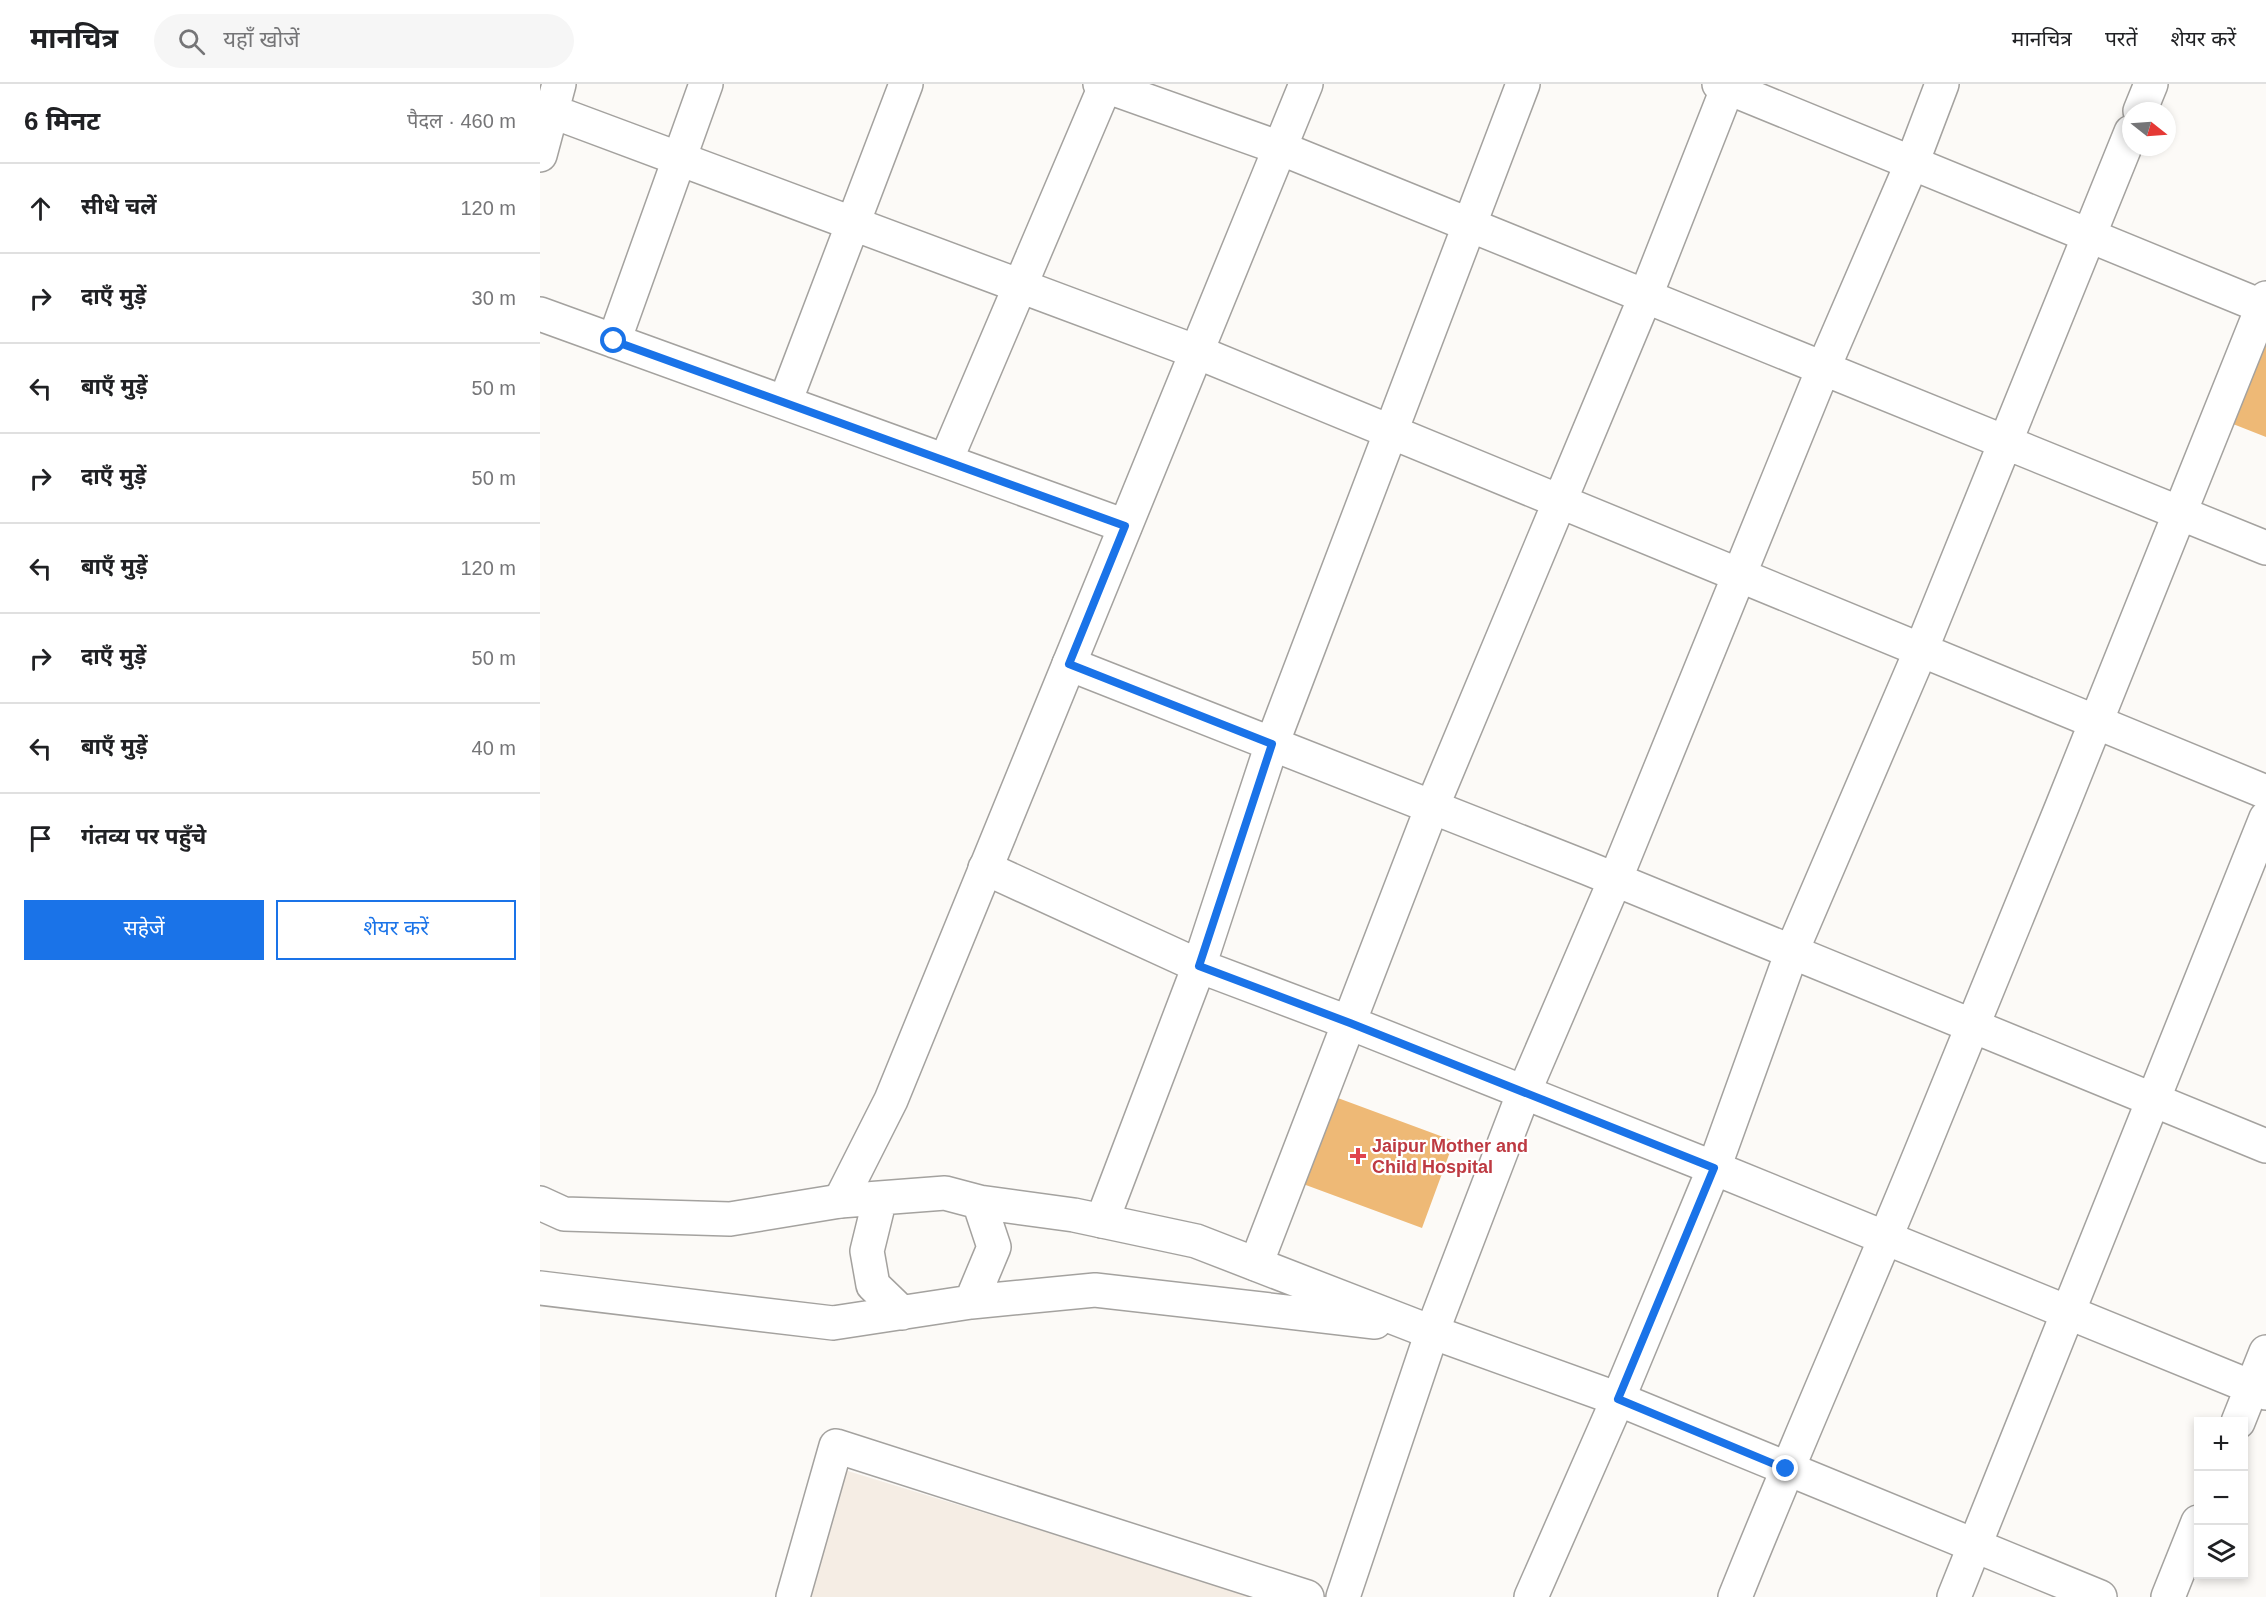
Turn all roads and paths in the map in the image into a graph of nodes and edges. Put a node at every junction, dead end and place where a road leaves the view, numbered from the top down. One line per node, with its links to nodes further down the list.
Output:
1 (706, 84): 14 (street)
2 (906, 84): 16 (street)
3 (1306, 84): 11 (street)
4 (1523, 84): 17 (street)
5 (1942, 84): 15 (street)
6 (2151, 84): 10 (street)
7 (1104, 85): 11 (street); 19 (street)
8 (1726, 85): 15 (street); 20 (street)
9 (557, 91): 13 (street); 14 (street)
10 (2144, 102)
11 (1280, 148): 17 (street); 24 (street)
12 (2122, 154): 18 (street)
13 (540, 155)
14 (678, 159): 16 (street); 23 (street)
15 (1912, 163): 18 (street); 25 (street)
16 (855, 225): 19 (street); 26 (street)
17 (1470, 225): 20 (street); 27 (street)
18 (2089, 235): 21 (street); 28 (street)
19 (1019, 286): 24 (street); 29 (street)
20 (1646, 295): 25 (street); 30 (street)
21 (2265, 304): 31 (street)
22 (540, 314): 23 (street)
23 (614, 341): 26 (street)
24 (1197, 352): 27 (street); 32 (street)
25 (1823, 369): 28 (street); 34 (street)
26 (785, 402): 29 (street)
27 (1392, 432): 30 (street); 38 (street)
28 (2005, 444): 31 (street); 35 (street)
29 (946, 460): 32 (street)
30 (1558, 501): 34 (street); 40 (street)
31 (2178, 513): 33 (street); 37 (street)
32 (1125, 526): 36 (street)
33 (2266, 548)
34 (1740, 576): 35 (street); 43 (street)
35 (1921, 650): 37 (street); 44 (street)
36 (1069, 664): 38 (street); 42 (street)
37 (2095, 722): 39 (street); 47 (street)
38 (1272, 744): 40 (street); 45 (street)
39 (2266, 792)
40 (1432, 807): 43 (street); 46 (street)
41 (2266, 818): 49 (street)
42 (986, 868): 45 (street); 53 (street)
43 (1615, 880): 44 (street); 48 (street)
44 (1791, 953): 47 (street); 51 (street)
45 (1199, 966): 46 (street); 56 (street)
46 (1350, 1023): 48 (street); 58 (street)
47 (1973, 1028): 49 (street); 57 (street)
48 (1524, 1092): 51 (street); 63 (street)
49 (2153, 1102): 50 (street); 61 (street)
50 (2266, 1146)
51 (1714, 1168): 57 (street); 66 (street)
52 (880, 1198): 53 (street); 54 (street); 62 (street)
53 (840, 1201): 55 (street)
54 (979, 1202): 56 (street); 60 (street)
55 (540, 1203)
56 (1102, 1221): 58 (street)
57 (1886, 1238): 61 (street); 68 (street)
58 (1256, 1264): 63 (street)
59 (540, 1288): 62 (street)
60 (971, 1302): 62 (street); 63 (street)
61 (2069, 1312): 65 (street); 70 (street)
62 (902, 1313)
63 (1425, 1329): 66 (street); 73 (street)
64 (2266, 1352): 65 (street)
65 (2259, 1390): 67 (street)
66 (1618, 1399): 68 (street); 74 (street)
67 (2241, 1417)
68 (1786, 1469): 70 (street); 75 (street)
69 (2198, 1525): 78 (street)
70 (1975, 1546): 76 (street); 77 (street)
71 (793, 1597): 72 (street)
72 (1307, 1597)
73 (1343, 1597)
74 (1531, 1597)
75 (1735, 1597)
76 (1954, 1597)
77 (2100, 1597)
78 (2168, 1597)

